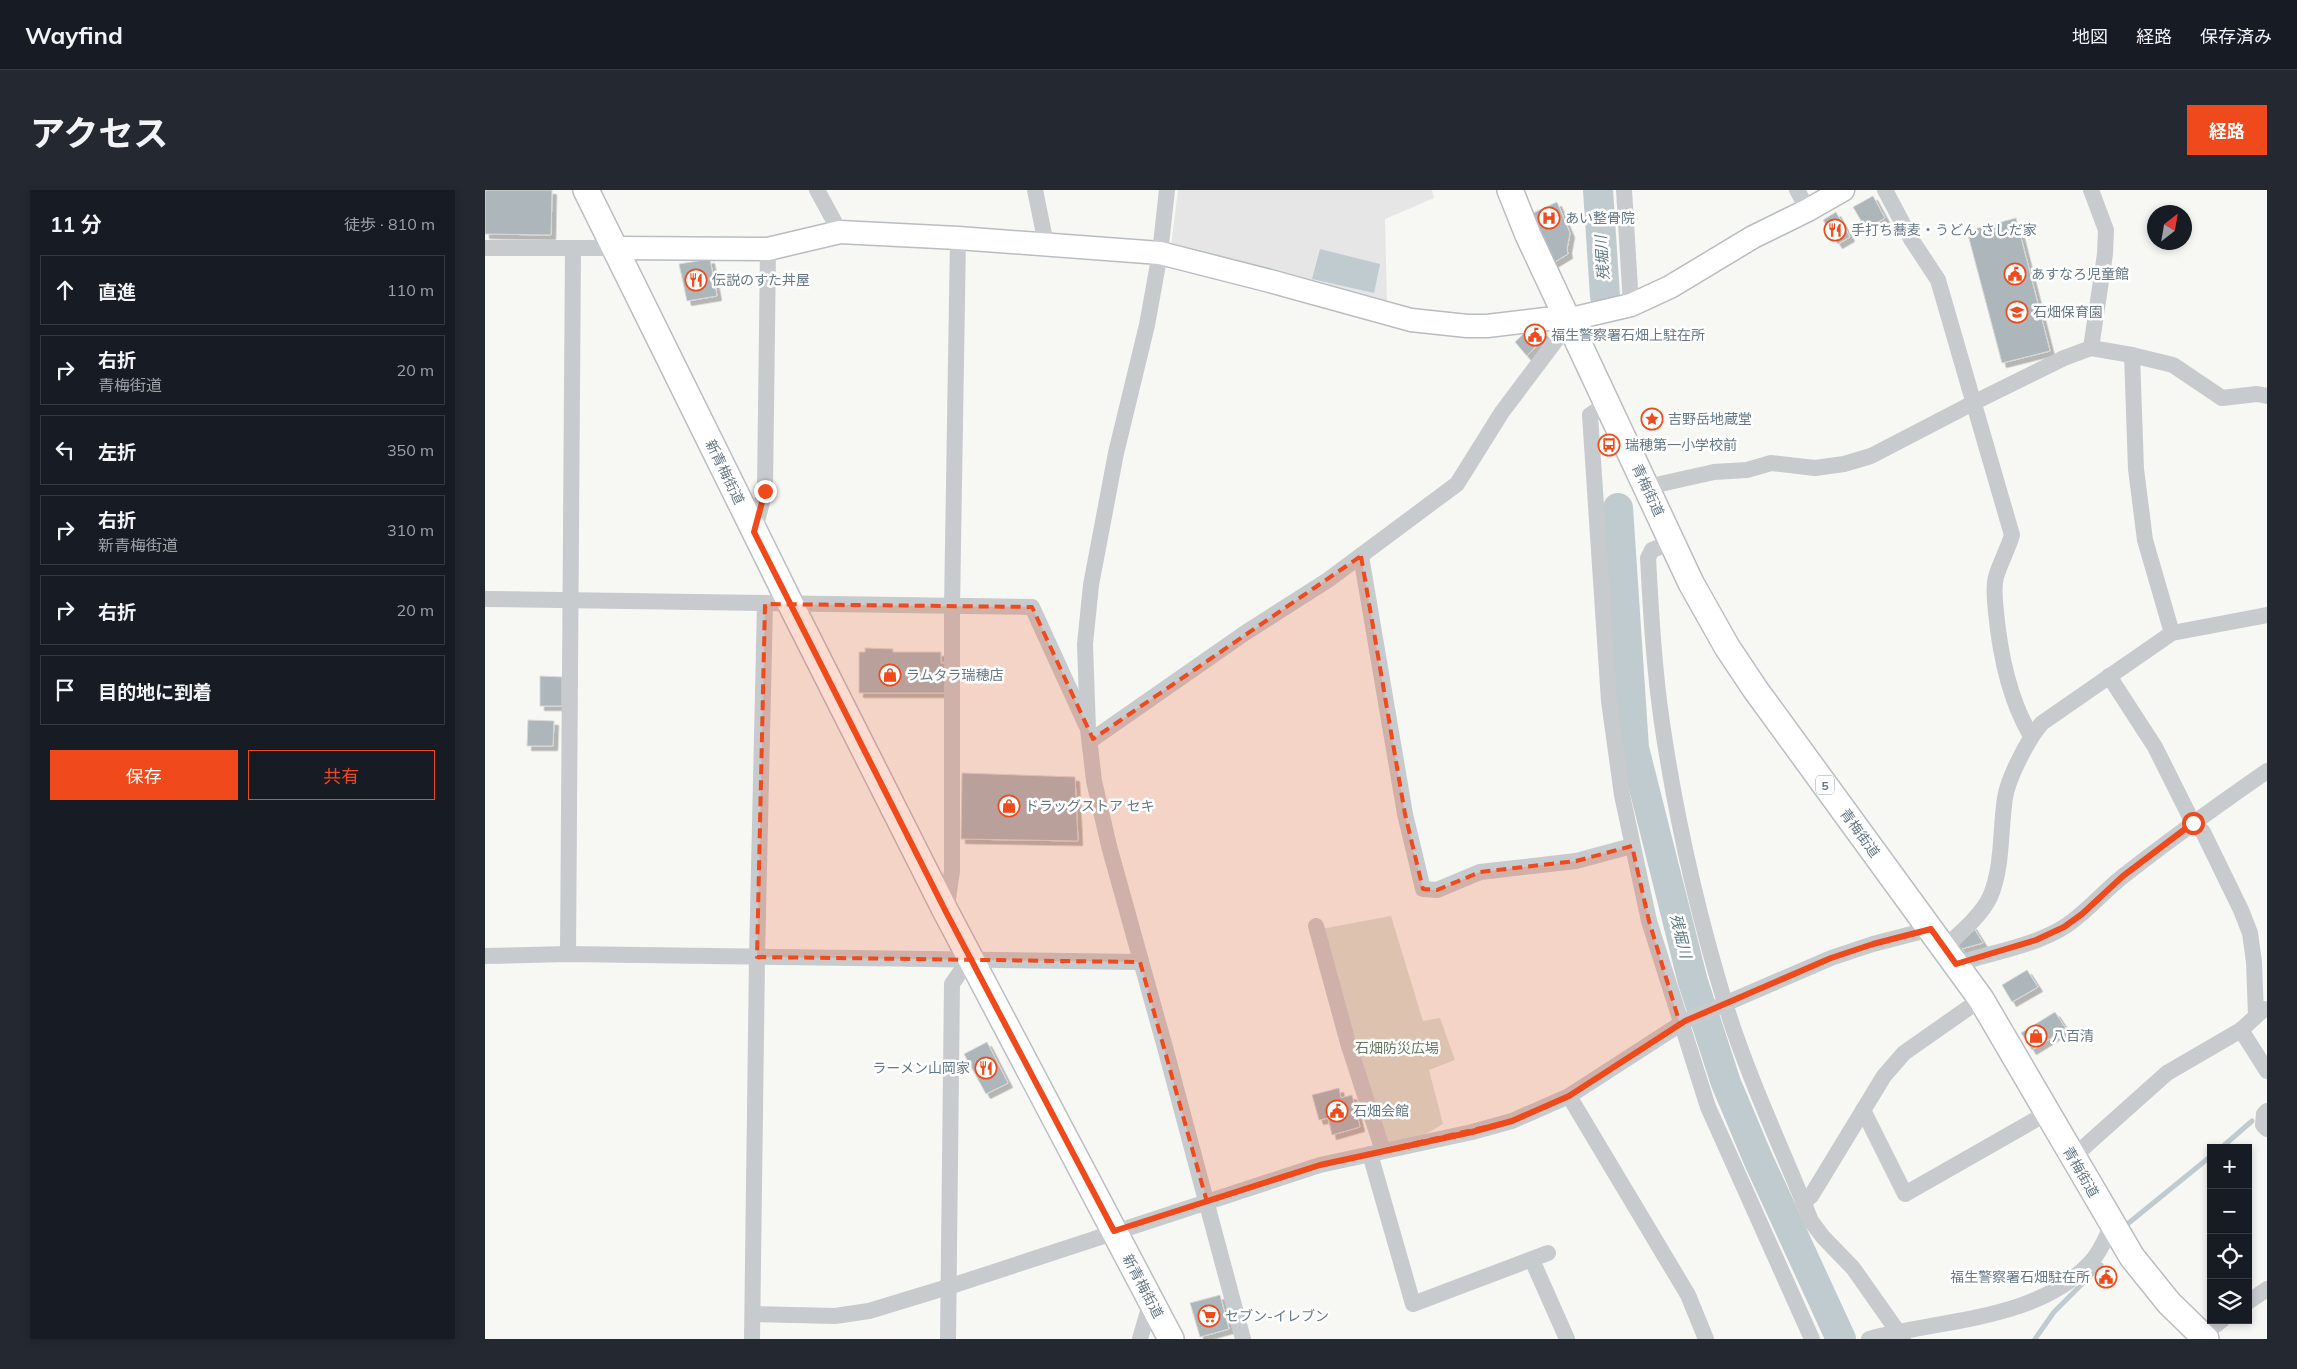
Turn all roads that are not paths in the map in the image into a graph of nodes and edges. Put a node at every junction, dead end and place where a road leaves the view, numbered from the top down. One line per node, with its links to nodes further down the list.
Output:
1 (586, 190): 17 (main road, 新青梅街道)
2 (817, 190): 12 (street)
3 (1035, 190): 14 (street)
4 (1167, 190): 19 (street)
5 (1510, 190): 21 (main road, 青梅街道 / 5)
6 (1624, 190): 20 (street)
7 (1797, 190): 11 (street)
8 (1843, 190): 11 (street)
9 (1885, 190): 25 (street)
10 (2091, 190): 22 (street)
11 (1808, 210): 20 (street)
12 (840, 232): 13 (street); 18 (street)
13 (958, 238): 14 (street); 35 (street)
14 (1047, 244): 19 (street)
15 (485, 248): 16 (street)
16 (573, 248): 17 (street); 32 (street)
17 (615, 248): 18 (street); 28 (main road, 新青梅街道)
18 (768, 248): 28 (street)
19 (1160, 253): 21 (street); 39 (street)
20 (1631, 305): 21 (street)
21 (1567, 320): 26 (main road, 青梅街道 / 5); 30 (street)
22 (2091, 348): 23 (street); 25 (street)
23 (2132, 355): 24 (street); 37 (street)
24 (2267, 396)
25 (1975, 402): 27 (street); 40 (street)
26 (1607, 404): 27 (main road, 青梅街道 / 5); 43 (street)
27 (1647, 487): 29 (main road, 青梅街道 / 5)
28 (754, 532): 34 (main road, 新青梅街道)
29 (1672, 542): 46 (main road, 青梅街道 / 5); 53 (street)
30 (1361, 556): 39 (street); 43 (street)
31 (485, 599): 32 (street)
32 (569, 599): 33 (street); 47 (street)
33 (765, 604): 34 (street); 49 (street)
34 (791, 605): 35 (street); 44 (main road, 新青梅街道)
35 (952, 607): 39 (street); 44 (street)
36 (2267, 615): 37 (street)
37 (2172, 633): 38 (street)
38 (2109, 676): 40 (street); 42 (street)
39 (1089, 735): 51 (street)
40 (2031, 736): 46 (street)
41 (2267, 771): 42 (street)
42 (2193, 823): 46 (street); 54 (street)
43 (1632, 846): 55 (street)
44 (946, 912): 50 (main road, 新青梅街道)
45 (1316, 926): 63 (street)
46 (1944, 947): 52 (main road, 青梅街道 / 5); 53 (street)
47 (568, 954): 48 (street); 49 (street)
48 (485, 956)
49 (757, 957): 50 (street); 75 (street)
50 (970, 958): 51 (street); 68 (main road, 新青梅街道); 71 (street)
51 (1140, 962): 65 (street)
52 (1981, 999): 59 (street); 61 (main road, 青梅街道 / 5)
53 (1724, 1004): 55 (street); 66 (street)
54 (2262, 1011): 56 (street)
55 (1683, 1023): 58 (street); 86 (street)
56 (2241, 1030): 57 (street); 64 (street)
57 (2267, 1071)
58 (1569, 1096): 63 (street); 85 (street)
59 (1863, 1110): 61 (street); 66 (street)
60 (2267, 1111): 62 (street)
61 (2047, 1113): 64 (main road, 青梅街道 / 5)
62 (2267, 1129)
63 (1376, 1153): 65 (street); 70 (street)
64 (2073, 1157): 67 (main road, 青梅街道 / 5)
65 (1207, 1202): 68 (street); 83 (street)
66 (1803, 1202): 77 (street)
67 (2112, 1225): 77 (street); 78 (main road, 青梅街道 / 5)
68 (1114, 1231): 71 (street); 74 (main road, 新青梅街道)
69 (1548, 1253): 70 (street)
70 (1532, 1260): 84 (street)
71 (948, 1287): 75 (street); 80 (street)
72 (2267, 1290): 73 (street)
73 (2252, 1299)
74 (1151, 1301): 81 (street); 82 (main road, 新青梅街道)
75 (753, 1314): 79 (street)
76 (2218, 1324): 78 (street)
77 (1900, 1335): 87 (street)
78 (2202, 1338)
79 (752, 1339)
80 (948, 1339)
81 (1140, 1339)
82 (1171, 1339)
83 (1243, 1339)
84 (1567, 1339)
85 (1706, 1339)
86 (1812, 1339)
87 (1869, 1339)

